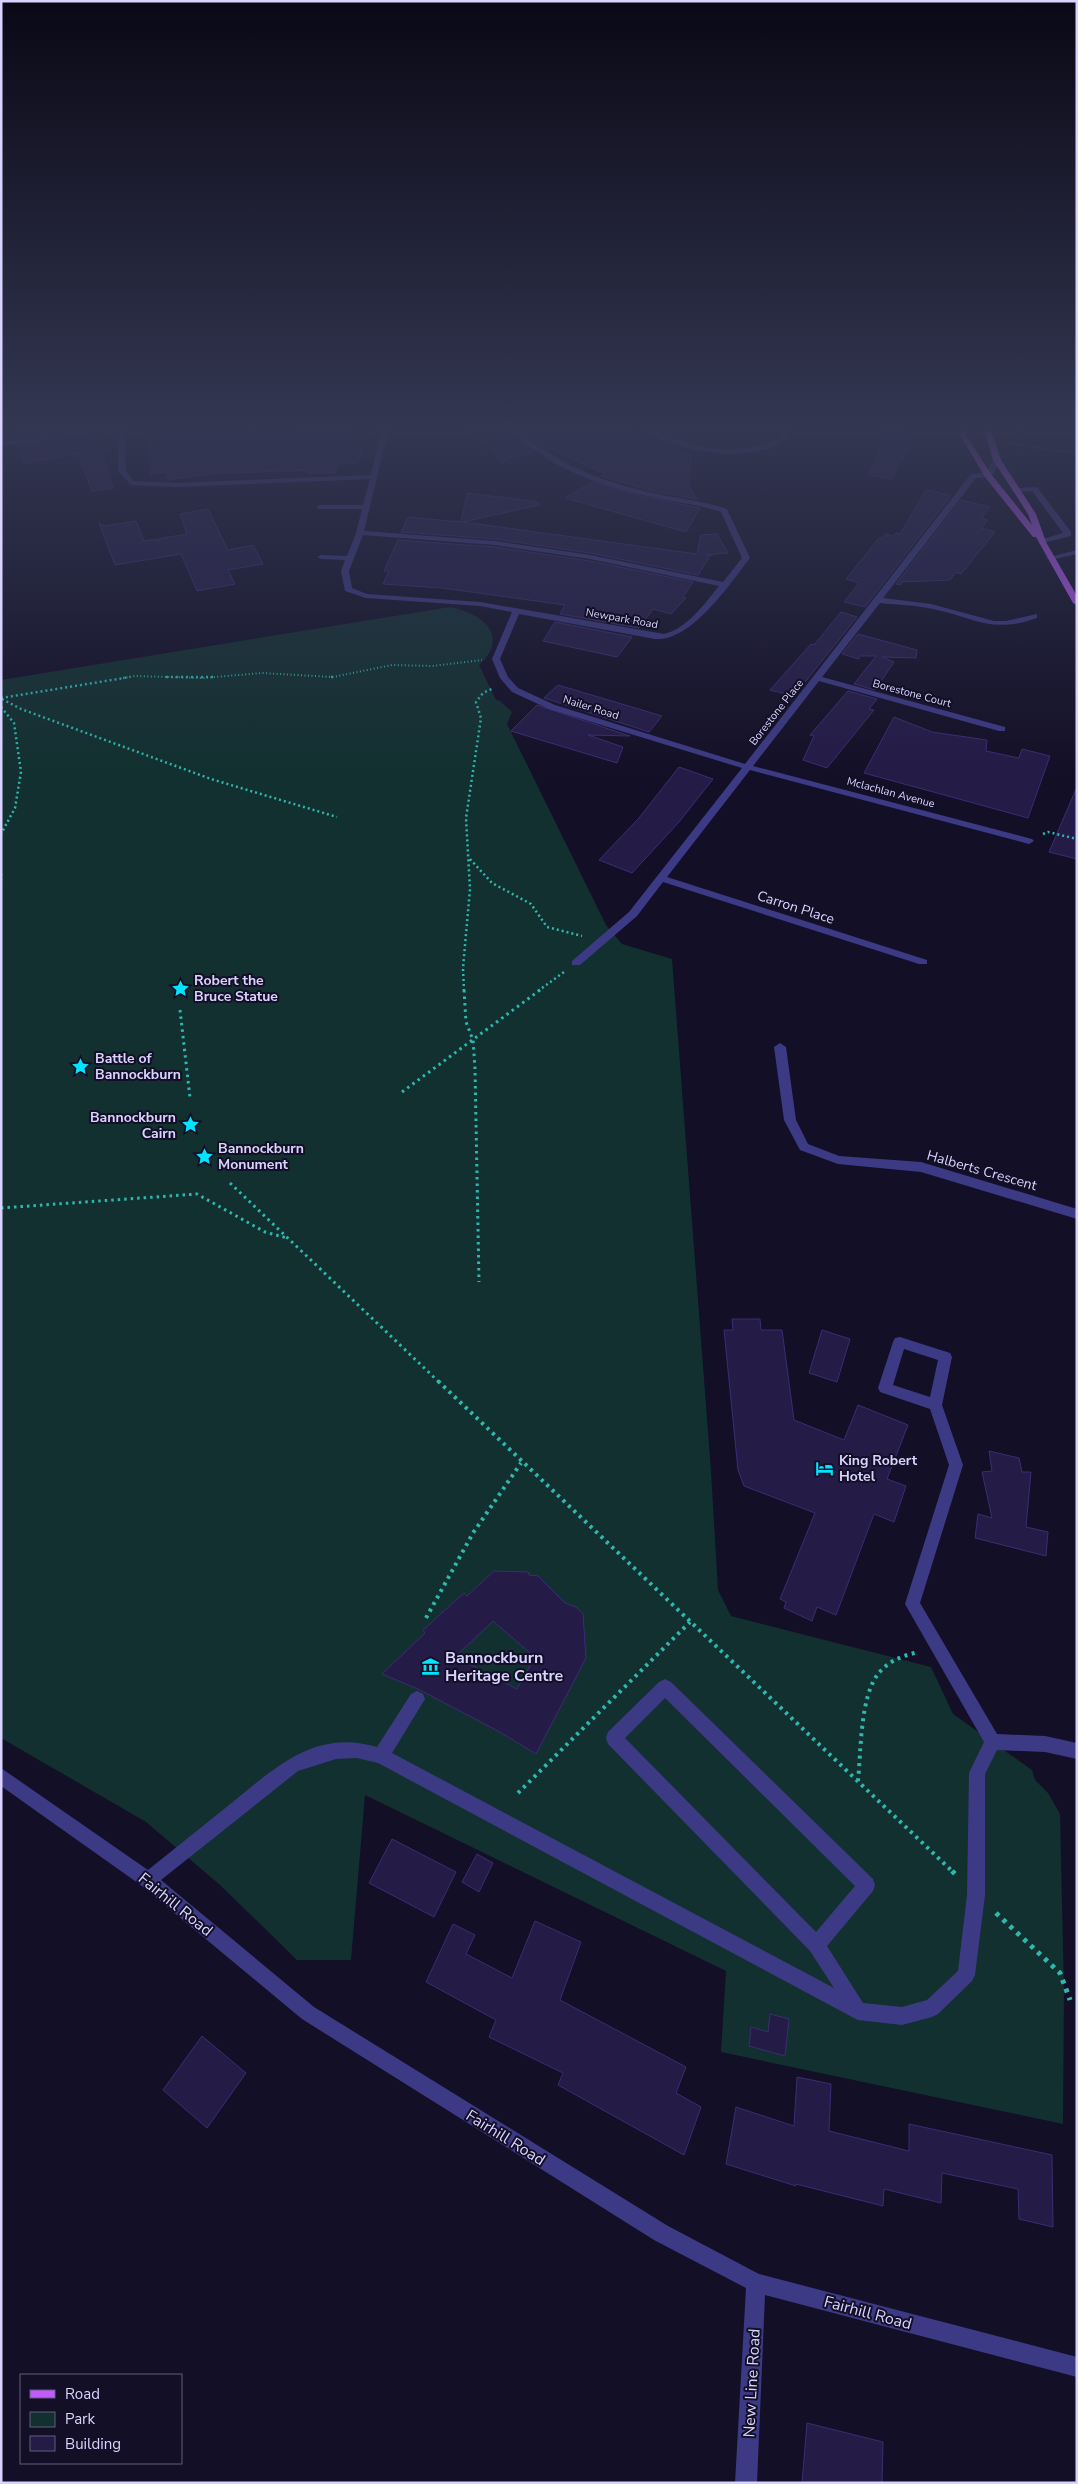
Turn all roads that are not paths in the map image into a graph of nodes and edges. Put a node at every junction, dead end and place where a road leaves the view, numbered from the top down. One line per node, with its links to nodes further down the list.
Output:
1 (356, 543): 8 (street, Newpark Road)
2 (494, 543): 10 (street)
3 (739, 543): 10 (street, Newpark Road)
4 (922, 543): 11 (street, Borestone Place)
5 (1042, 543): 9 (main road)
6 (1077, 552): 9 (street)
7 (321, 557): 8 (street)
8 (350, 558): 13 (street, Newpark Road)
9 (1050, 558): 12 (main road)
10 (723, 584): 13 (street, Newpark Road)
11 (877, 600): 14 (street); 15 (street, Borestone Place)
12 (1077, 603)
13 (517, 610): 17 (street, Nailer Road)
14 (1034, 616)
15 (816, 678): 16 (street, Borestone Court); 17 (street, Borestone Place)
16 (1002, 729)
17 (747, 767): 18 (street, Mclachlan Avenue); 19 (street, Borestone Place)
18 (1029, 841)
19 (661, 878): 20 (street, Borestone Place); 21 (street, Carron Place)
20 (576, 962)
21 (923, 962)
22 (780, 1047): 23 (street, Halberts Crescent)
23 (1077, 1214)
24 (935, 1405): 24 (street); 26 (street)
25 (417, 1698): 28 (street)
26 (993, 1742): 27 (street); 32 (street)
27 (1077, 1751)
28 (381, 1756): 30 (street); 32 (street)
29 (1, 1776): 30 (street, Fairhill Road)
30 (148, 1880): 33 (street, Fairhill Road)
31 (816, 1945): 31 (street); 32 (street)
32 (858, 2011)
33 (756, 2283): 34 (street, Fairhill Road); 35 (street, New Line Road)
34 (1077, 2366)
35 (746, 2483)

